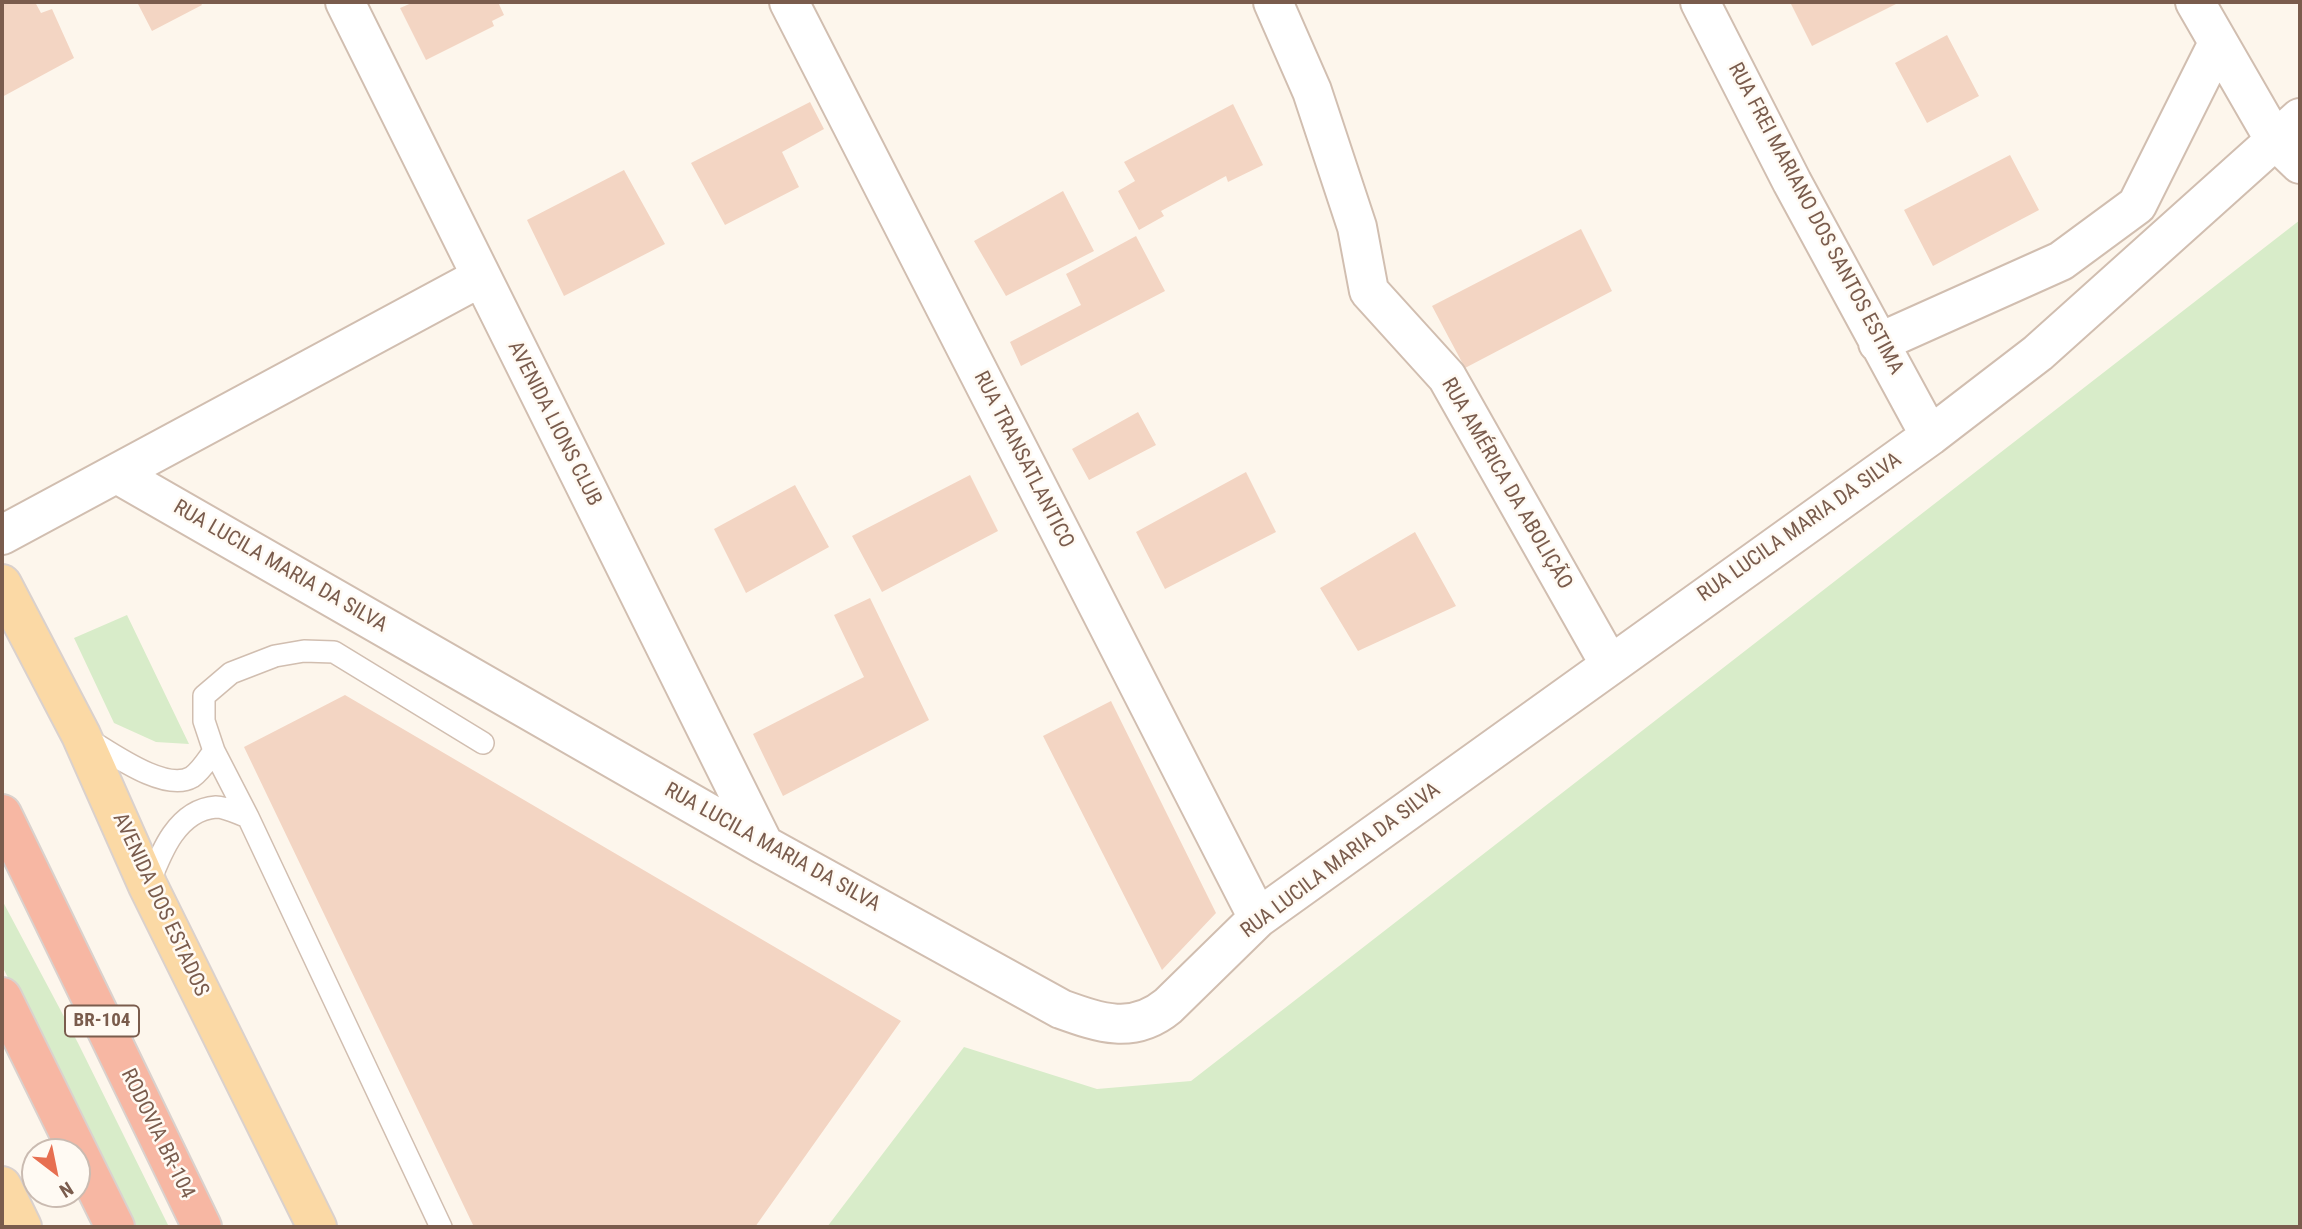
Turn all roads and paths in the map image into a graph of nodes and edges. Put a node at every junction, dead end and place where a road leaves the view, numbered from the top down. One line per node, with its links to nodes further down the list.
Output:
1 (345, 2): 8 (street, AVENIDA LIONS CLUB)
2 (789, 2): 22 (street, RUA TRANSATLANTICO)
3 (1273, 2): 14 (street, RUA AMÉRICA DA ABOLIÇÃO)
4 (1700, 2): 9 (street, RUA FREI MARIANO DOS SANTOS ESTIMA)
5 (2195, 2): 6 (street)
6 (2218, 43): 7 (street); 9 (street)
7 (2291, 140): 10 (street, RUA LUCILA MARIA DA SILVA)
8 (481, 277): 11 (street); 20 (street, AVENIDA LIONS CLUB)
9 (1878, 343): 10 (street, RUA FREI MARIANO DOS SANTOS ESTIMA)
10 (1930, 436): 14 (street, RUA LUCILA MARIA DA SILVA)
11 (118, 475): 12 (street); 20 (street, RUA LUCILA MARIA DA SILVA)
12 (2, 535)
13 (2, 584): 15 (main road, AVENIDA DOS ESTADOS)
14 (1610, 665): 22 (street, RUA LUCILA MARIA DA SILVA)
15 (81, 735): 17 (lane); 21 (main road, AVENIDA DOS ESTADOS)
16 (483, 743): 17 (lane)
17 (214, 751): 19 (lane)
18 (2, 814): 27 (highway, RODOVIA BR-104 / BR-104)
19 (248, 817): 21 (lane); 29 (lane)
20 (764, 845): 22 (street, RUA LUCILA MARIA DA SILVA)
21 (148, 886): 28 (main road, AVENIDA DOS ESTADOS)
22 (1258, 918)
23 (2, 996): 26 (highway)
24 (2, 1186): 25 (main road)
25 (22, 1227)
26 (115, 1227)
27 (202, 1227)
28 (317, 1227)
29 (441, 1227)

